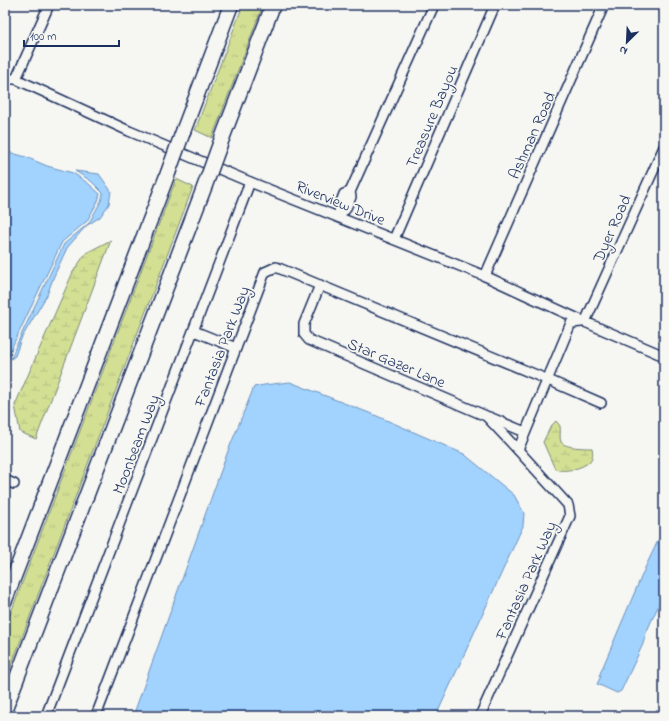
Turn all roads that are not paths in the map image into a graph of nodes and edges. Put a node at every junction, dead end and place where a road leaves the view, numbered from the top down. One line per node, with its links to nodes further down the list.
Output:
1 (49, 5): 8 (street)
2 (231, 5): 26 (highway, bridge)
3 (273, 5): 27 (highway, bridge)
4 (434, 5): 11 (street)
5 (495, 5): 12 (street, Treasure Bayou)
6 (604, 5): 13 (street, Ashman Road)
7 (5, 79): 8 (street, Riverview Drive)
8 (16, 79): 10 (street, Riverview Drive)
9 (664, 146): 15 (street, Dyer Road)
10 (250, 182): 11 (street, Riverview Drive); 16 (street, Moonbeam Way)
11 (339, 215): 12 (street, Riverview Drive)
12 (394, 239): 13 (street, Riverview Drive)
13 (485, 276): 15 (street, Riverview Drive)
14 (320, 285): 17 (street, Fantasia Park Way); 19 (street, Fantasia Park Way); 21 (street, Star Gazer Lane)
15 (586, 322): 18 (street, Riverview Drive); 19 (street)
16 (194, 331): 17 (street); 28 (street, Moonbeam Way)
17 (236, 348): 29 (street, Fantasia Park Way)
18 (664, 356)
19 (546, 379): 20 (street, Fantasia Park Way); 22 (street)
20 (600, 403)
21 (486, 416): 22 (street); 23 (street, Star Gazer Lane)
22 (525, 432): 23 (street)
23 (518, 450): 30 (street, Fantasia Park Way)
24 (5, 480): 25 (street)
25 (14, 484)
26 (5, 600)
27 (5, 709)
28 (46, 716)
29 (96, 716)
30 (480, 716)

